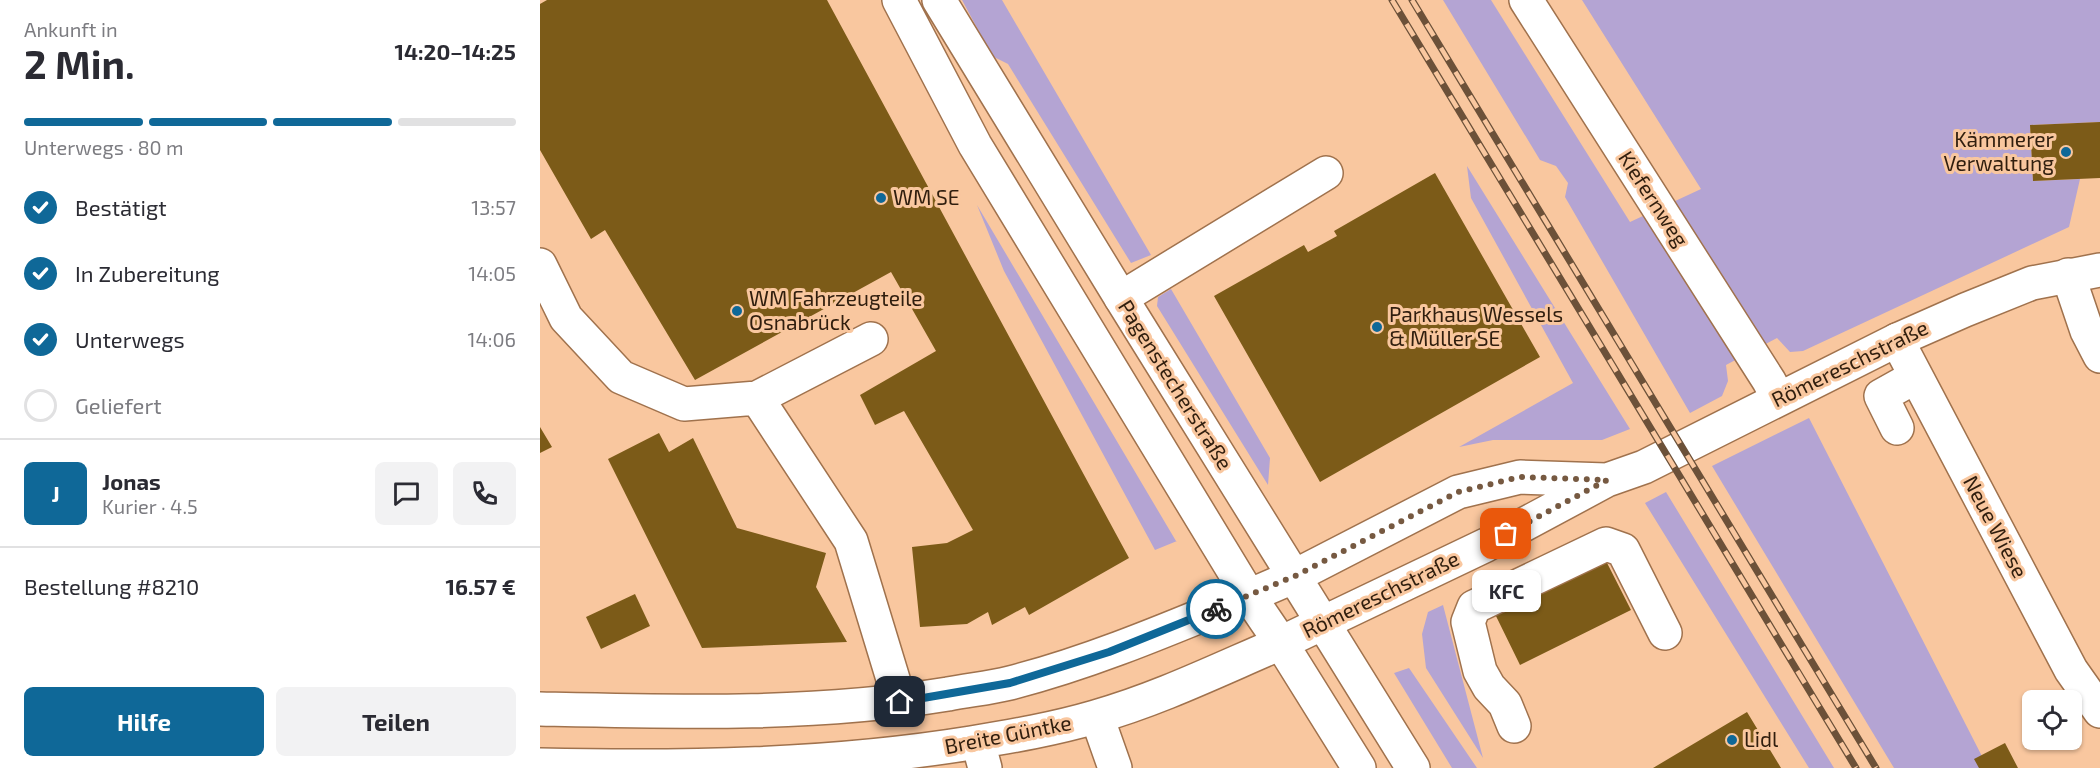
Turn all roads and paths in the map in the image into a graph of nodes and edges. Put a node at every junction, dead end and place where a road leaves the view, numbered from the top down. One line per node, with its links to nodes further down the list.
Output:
1 (899, 0): 18 (main road)
2 (939, 0): 8 (main road, Pagenstecherstraße)
3 (1526, 0): 14 (main road, Kiefernweg)
4 (1326, 173): 8 (main road)
5 (540, 265): 13 (main road)
6 (2100, 270): 7 (main road, Römereschstraße)
7 (2068, 275): 10 (main road, Römereschstraße); 11 (main road)
8 (1121, 298): 17 (main road, Pagenstecherstraße)
9 (871, 339): 13 (main road)
10 (1897, 340): 12 (main road, Neue Wiese); 14 (main road, Römereschstraße)
11 (2100, 356)
12 (1915, 377): 15 (main road); 24 (main road, Neue Wiese)
13 (757, 398): 22 (main road)
14 (1778, 398): 16 (main road, Römereschstraße)
15 (1897, 428)
16 (1607, 480): 17 (main road, Römereschstraße); 19 (main road, Römereschstraße)
17 (1295, 576): 18 (main road, Römereschstraße); 19 (main road, Pagenstecherstraße)
18 (1249, 596): 21 (main road); 22 (main road)
19 (1323, 623): 21 (main road, Römereschstraße); 32 (main road, Pagenstecherstraße)
20 (1665, 633): 26 (main road)
21 (1281, 644): 25 (main road, Breite Güntke); 31 (main road)
22 (900, 702): 23 (main road)
23 (540, 709)
24 (2100, 711)
25 (1097, 717): 27 (main road, Breite Güntke); 30 (main road)
26 (1514, 726)
27 (982, 755): 29 (main road, Breite Güntke)
28 (540, 765): 29 (main road, Breite Güntke)
29 (777, 766)
30 (1115, 768)
31 (1359, 768)
32 (1413, 768)

